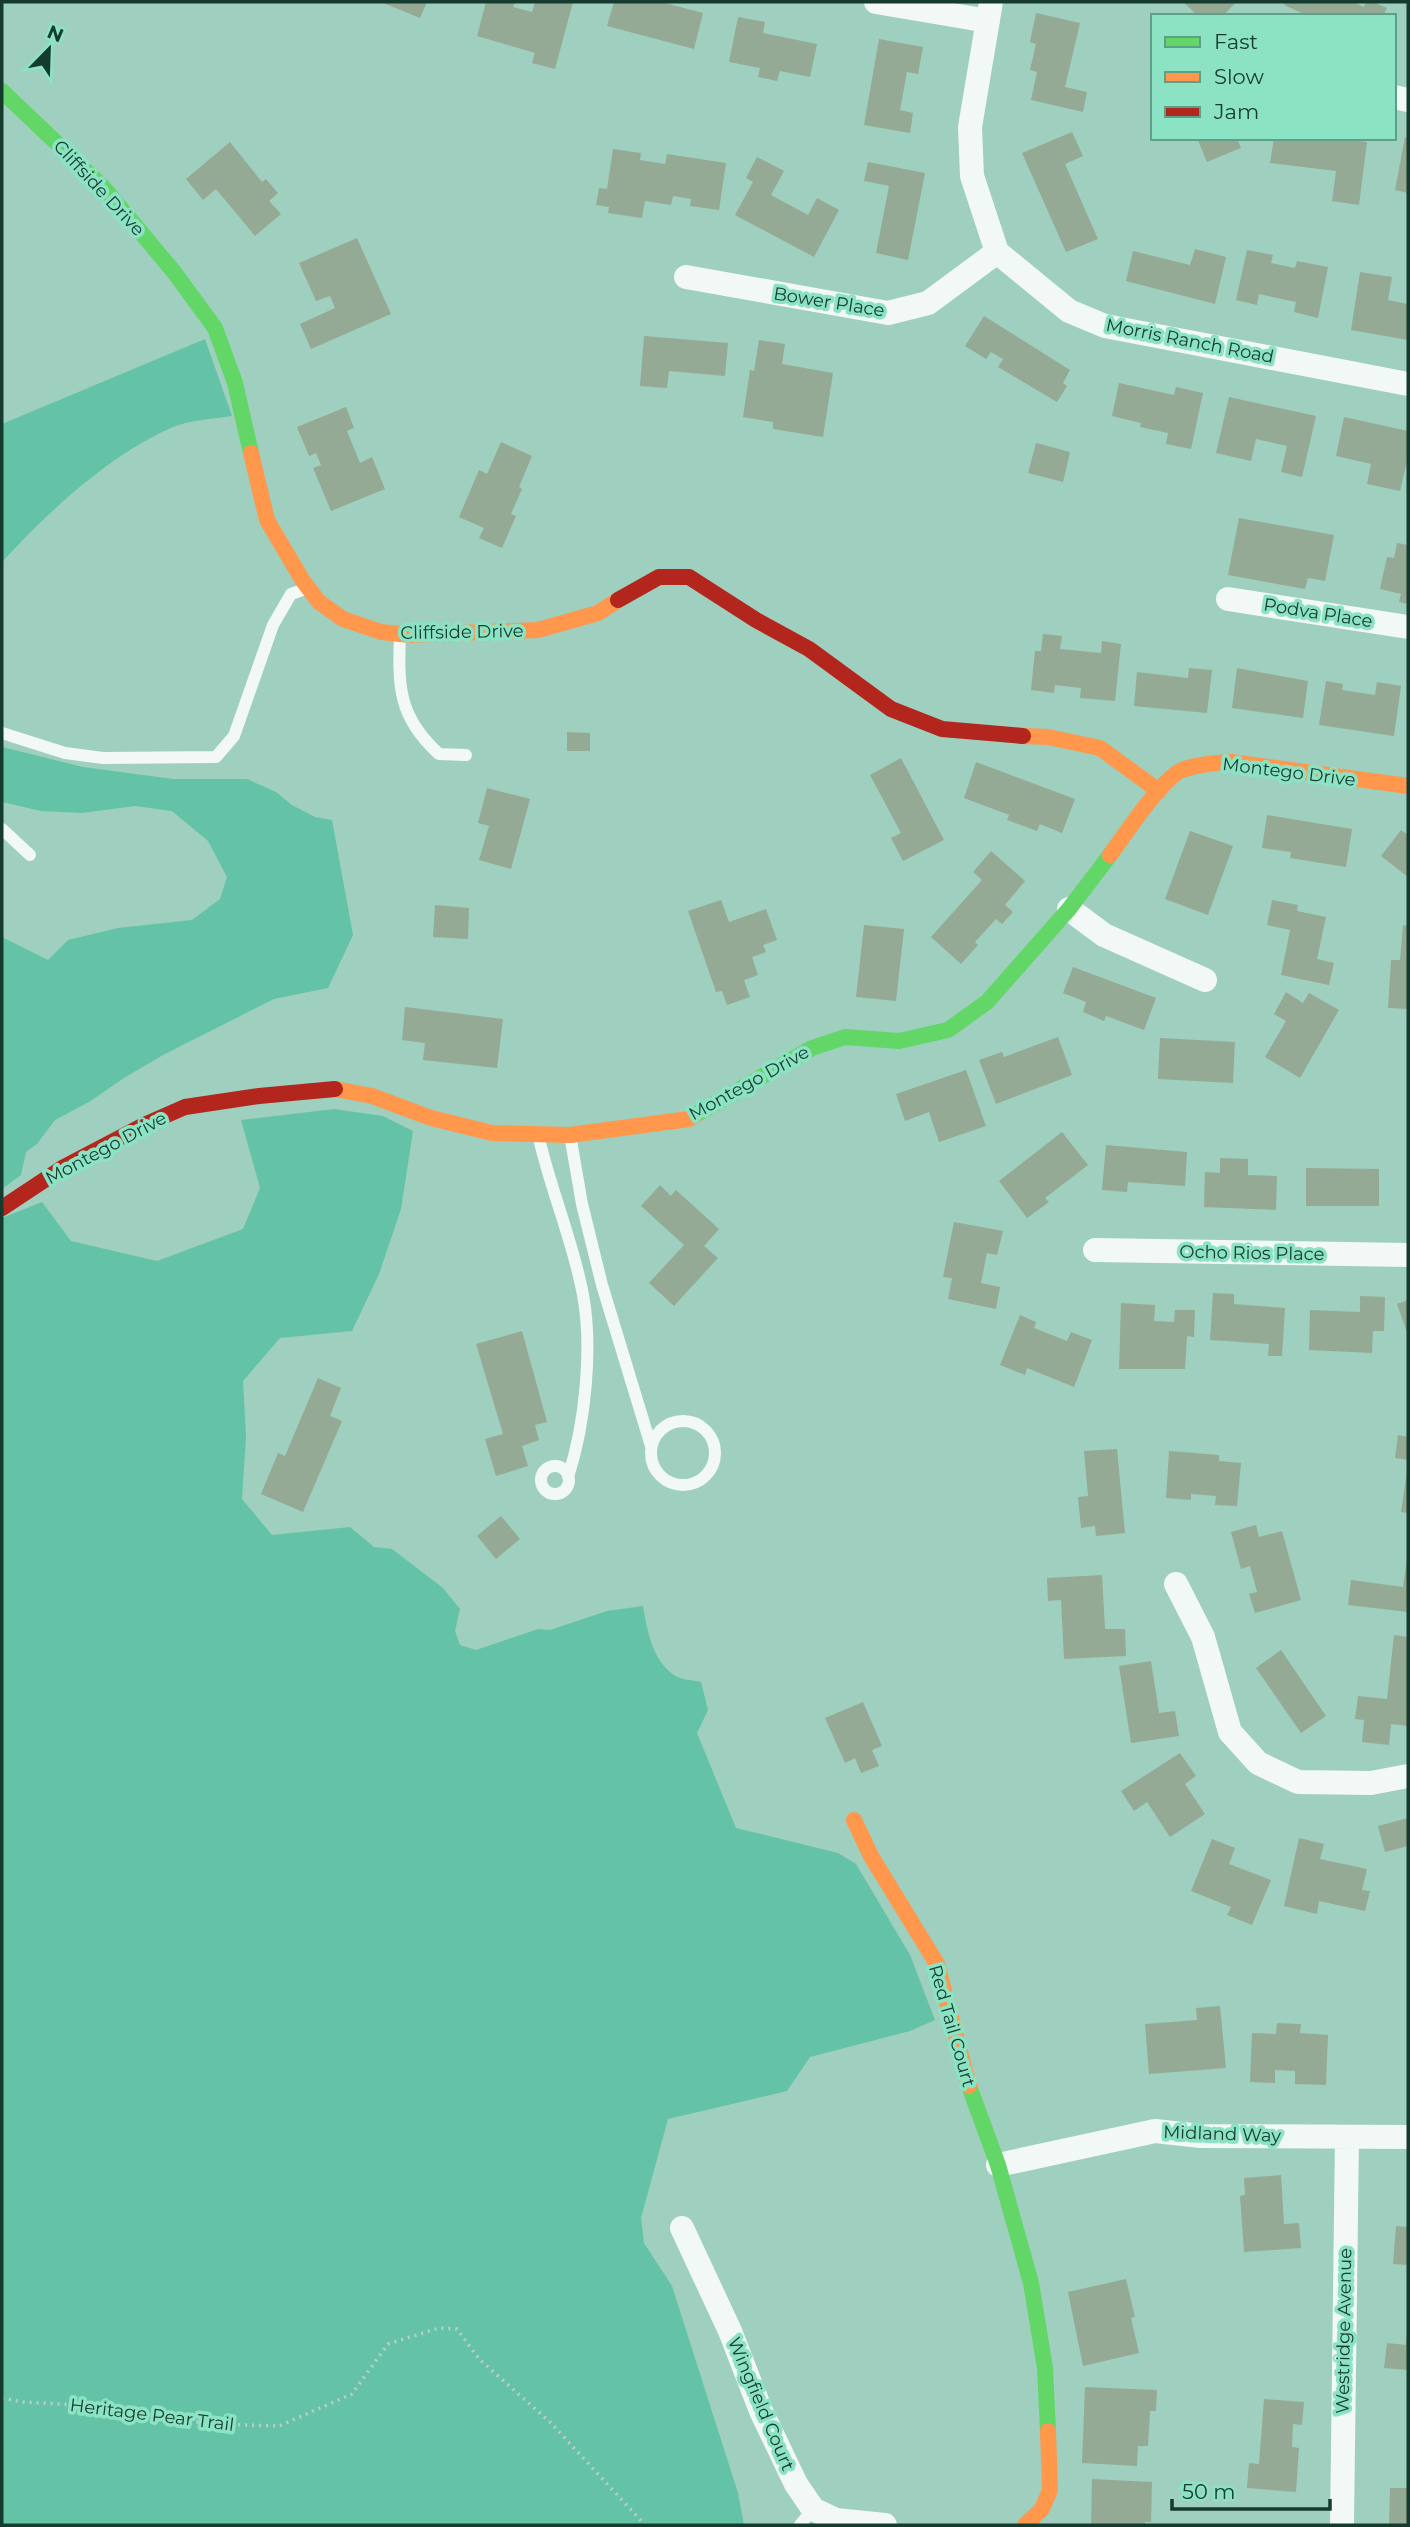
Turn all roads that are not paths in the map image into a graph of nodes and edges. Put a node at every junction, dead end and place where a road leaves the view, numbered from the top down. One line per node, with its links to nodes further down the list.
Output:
1 (876, 2): 2 (street)
2 (989, 12): 4 (street)
3 (2, 91): 7 (street, Cliffside Drive)
4 (997, 252): 5 (street, Bower Place); 6 (street, Morris Ranch Road)
5 (686, 277)
6 (1408, 384)
7 (308, 587): 10 (street, Cliffside Drive); 11 (lane)
8 (1228, 599): 9 (street, Podva Place)
9 (1408, 627)
10 (400, 634): 12 (lane); 14 (street, Cliffside Drive)
11 (2, 733)
12 (466, 755)
13 (1408, 786): 14 (street, Montego Drive)
14 (1159, 791): 17 (street, Montego Drive)
15 (2, 829): 16 (lane)
16 (30, 855)
17 (1069, 909): 18 (street); 20 (street, Montego Drive)
18 (1205, 980)
19 (538, 1134): 20 (street, Montego Drive); 21 (street, Montego Drive); 25 (lane)
20 (570, 1135): 24 (lane)
21 (2, 1208)
22 (1095, 1250): 23 (street, Ocho Rios Place)
23 (1408, 1255)
24 (651, 1446): 24 (lane)
25 (568, 1477)
26 (1176, 1584): 27 (street)
27 (1408, 1776)
28 (854, 1820): 31 (street, Red Tail Court)
29 (1347, 2137): 30 (street, Midland Way); 31 (street, Midland Way); 36 (street, Westridge Avenue)
30 (1408, 2137)
31 (998, 2165): 35 (street)
32 (682, 2228): 33 (street, Wingfield Court)
33 (806, 2517): 34 (street, Wingfield Court)
34 (885, 2525)
35 (1025, 2525)
36 (1342, 2525)

